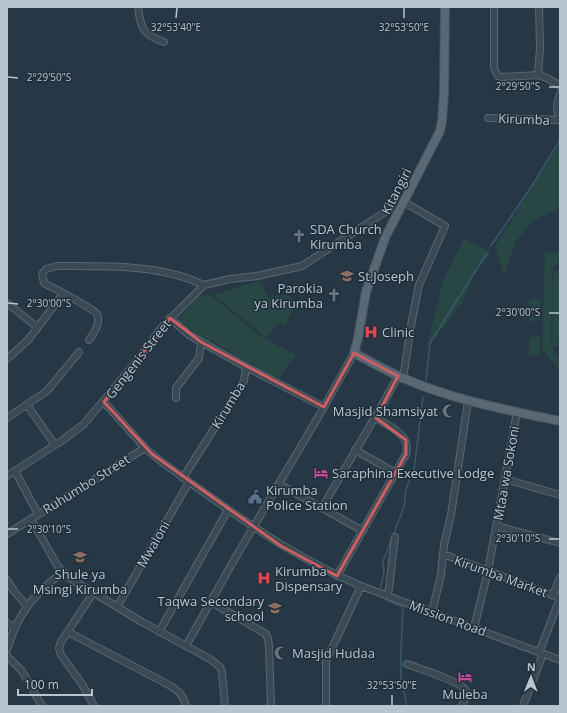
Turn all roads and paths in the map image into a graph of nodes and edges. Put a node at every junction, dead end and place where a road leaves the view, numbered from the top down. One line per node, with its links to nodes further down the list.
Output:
1 (138, 7): 5 (street)
2 (445, 7): 11 (main road, Kitangiri)
3 (494, 7): 6 (street)
4 (539, 7): 6 (street)
5 (164, 42)
6 (538, 76): 7 (street)
7 (560, 86)
8 (560, 94): 10 (street, Kirumba)
9 (488, 118): 10 (street, Kirumba)
10 (560, 119)
11 (404, 200): 12 (street); 20 (main road, Kitangiri); 23 (street)
12 (204, 285): 13 (street); 15 (street, Gengenis Street)
13 (63, 294): 16 (street); 17 (street)
14 (7, 303): 16 (street)
15 (170, 318): 18 (street, Kirumba); 26 (street, Gengenis Street)
16 (37, 327): 21 (street)
17 (90, 340)
18 (201, 342): 22 (street, Kirumba); 24 (street)
19 (79, 352): 27 (street)
20 (354, 353): 23 (main road); 28 (street, Kitangiri)
21 (7, 359)
22 (246, 366): 28 (street); 39 (street, Kirumba)
23 (401, 378): 25 (main road); 31 (street)
24 (176, 398)
25 (468, 401): 29 (main road); 54 (street)
26 (104, 402): 33 (street, Gengenis Street); 34 (street)
27 (27, 405): 30 (street); 33 (street)
28 (324, 407): 42 (street, Kitangiri)
29 (517, 412): 32 (main road); 40 (street, Mtaa wa Sokoni)
30 (7, 418)
31 (376, 418): 35 (street); 37 (street)
32 (560, 421)
33 (55, 445): 36 (street, Gengenis Street)
34 (144, 448): 39 (street); 46 (street, Ruhumbo Street)
35 (355, 450): 37 (street); 44 (street)
36 (15, 471): 38 (street, Gengenis Street); 46 (street)
37 (396, 473): 50 (street)
38 (7, 476)
39 (183, 478): 41 (street)
40 (505, 479): 43 (street); 48 (street, Mtaa wa Sokoni)
41 (189, 482): 45 (street); 67 (street, Mwaloni)
42 (279, 484): 44 (street); 49 (street, Kitangiri)
43 (560, 495)
44 (322, 508): 50 (street)
45 (228, 510): 49 (street); 73 (street)
46 (38, 514): 47 (street, Ruhumbo Street)
47 (31, 519): 51 (street, Ruhumbo Street); 56 (street)
48 (496, 526): 53 (street); 55 (street, Mtaa wa Sokoni)
49 (253, 528): 57 (street, Mission Road); 65 (street)
50 (363, 531): 57 (street)
51 (7, 534)
52 (395, 537): 63 (street)
53 (560, 543)
54 (443, 554): 55 (street, Kirumba Market); 68 (street)
55 (488, 571): 62 (street, Kirumba Market); 71 (street, Mtaa wa Sokoni)
56 (63, 572): 61 (street); 66 (street)
57 (337, 576): 60 (street, Mission Road)
58 (560, 578): 62 (street)
59 (7, 580): 66 (street)
60 (361, 586): 63 (street, Mission Road); 85 (street)
61 (93, 593): 67 (street); 72 (street)
62 (553, 595): 64 (street, Kirumba Market)
63 (388, 596): 68 (street, Mission Road)
64 (560, 598): 76 (street)
65 (211, 602): 74 (street); 84 (street)
66 (27, 606): 70 (street)
67 (117, 607): 73 (street)
68 (432, 612): 71 (street, Mission Road)
69 (7, 623): 70 (street)
70 (15, 627): 75 (street)
71 (474, 628): 76 (street, Mission Road)
72 (68, 632): 81 (street); 82 (street)
73 (159, 632): 74 (street)
74 (186, 646): 83 (street)
75 (7, 650)
76 (541, 654): 78 (street, Mission Road); 87 (street)
77 (7, 656): 80 (street)
78 (560, 660)
79 (406, 664): 86 (street)
80 (42, 706)
81 (94, 706)
82 (186, 706)
83 (225, 706)
84 (270, 706)
85 (326, 706)
86 (462, 706)
87 (523, 706)

